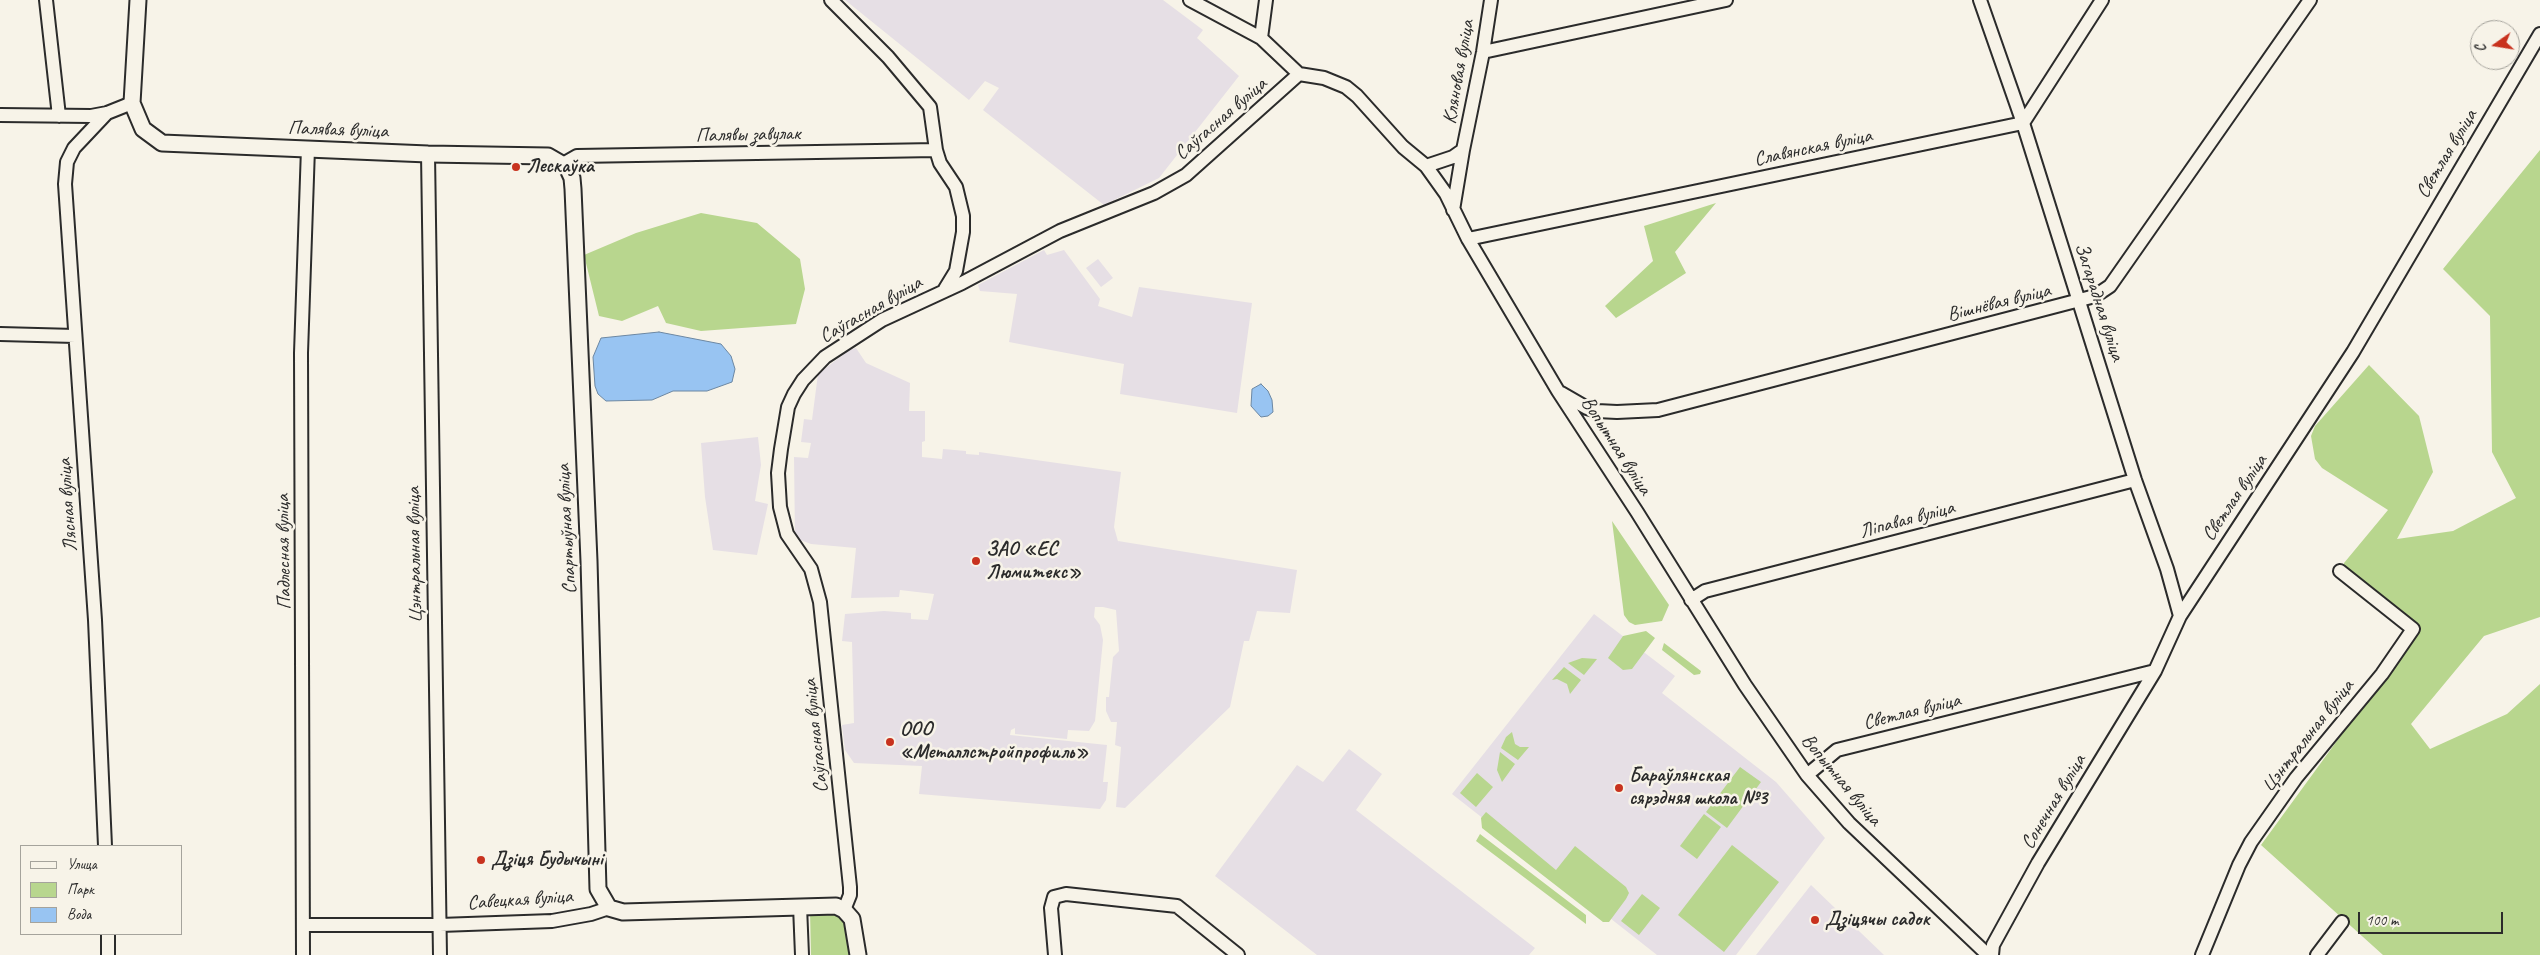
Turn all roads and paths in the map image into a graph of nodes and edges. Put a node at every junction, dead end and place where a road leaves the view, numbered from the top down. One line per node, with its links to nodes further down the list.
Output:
1 (46, 0): 18 (street)
2 (138, 0): 15 (main road)
3 (831, 0): 21 (street)
4 (1190, 0): 12 (street)
5 (1266, 0): 12 (street)
6 (1491, 0): 13 (street, Кляновая вуліца)
7 (1726, 0): 13 (street)
8 (1980, 0): 19 (street, Загарадная вуліца)
9 (2102, 0): 19 (street)
10 (2310, 0): 29 (street, Вішнёвая вуліца)
11 (2540, 34): 36 (street, Светлая вуліца)
12 (1262, 38): 14 (street)
13 (1483, 52): 22 (street, Кляновая вуліца)
14 (1299, 74): 25 (street, Вопытная вуліца); 28 (street, Саўгасная вуліца)
15 (132, 103): 16 (street); 20 (main road, Палявая вуліца)
16 (108, 113): 18 (street); 31 (street, Лясная вуліца)
17 (0, 115): 18 (street)
18 (59, 116)
19 (2022, 123): 27 (street, Славянская вуліца); 29 (street, Загарадная вуліца)
20 (308, 148): 23 (main road, Палявая вуліца); 44 (street, Падлесная вуліца)
21 (936, 150): 24 (street, Палявы завулак); 28 (street)
22 (1463, 150): 25 (street, Кляновая вуліца); 26 (street, Кляновая вуліца)
23 (428, 154): 24 (main road, Палявая вуліца); 45 (street, Цэнтральная вуліца)
24 (563, 164): 41 (main road, Спартыўная вуліца)
25 (1426, 166): 26 (street, Вопытная вуліца)
26 (1452, 210): 27 (street, Вопытная вуліца)
27 (1468, 240): 32 (street, Вопытная вуліца)
28 (945, 289): 42 (street, Саўгасная вуліца)
29 (2080, 302): 32 (street, Вішнёвая вуліца); 33 (street, Загарадная вуліца)
30 (0, 334): 31 (street)
31 (75, 336): 39 (street, Лясная вуліца)
32 (1558, 391): 35 (street, Вопытная вуліца)
33 (2135, 480): 35 (street, Ліпавая вуліца); 36 (street, Загарадная вуліца)
34 (2340, 571): 55 (street, Цэнтральная вуліца)
35 (1691, 600): 38 (street, Вопытная вуліца)
36 (2180, 616): 37 (street, Светлая вуліца)
37 (2155, 671): 38 (street, Светлая вуліца); 54 (street, Сонечная вуліца)
38 (1808, 775): 54 (street, Вопытная вуліца)
39 (105, 845)
40 (800, 906): 41 (main road, Савецкая вуліца); 42 (main road, Савецкая вуліца); 50 (street)
41 (609, 908): 45 (street, Савецкая вуліца)
42 (848, 915): 51 (main road)
43 (2342, 922): 56 (street)
44 (304, 925): 45 (street, Савецкая вуліца); 48 (street, Падлесная вуліца)
45 (440, 925): 49 (street, Цэнтральная вуліца)
46 (108, 935): 47 (street)
47 (108, 955)
48 (303, 955)
49 (440, 955)
50 (802, 955)
51 (858, 955)
52 (1055, 955): 53 (street)
53 (1238, 955)
54 (1990, 955)
55 (2202, 955)
56 (2317, 955)

